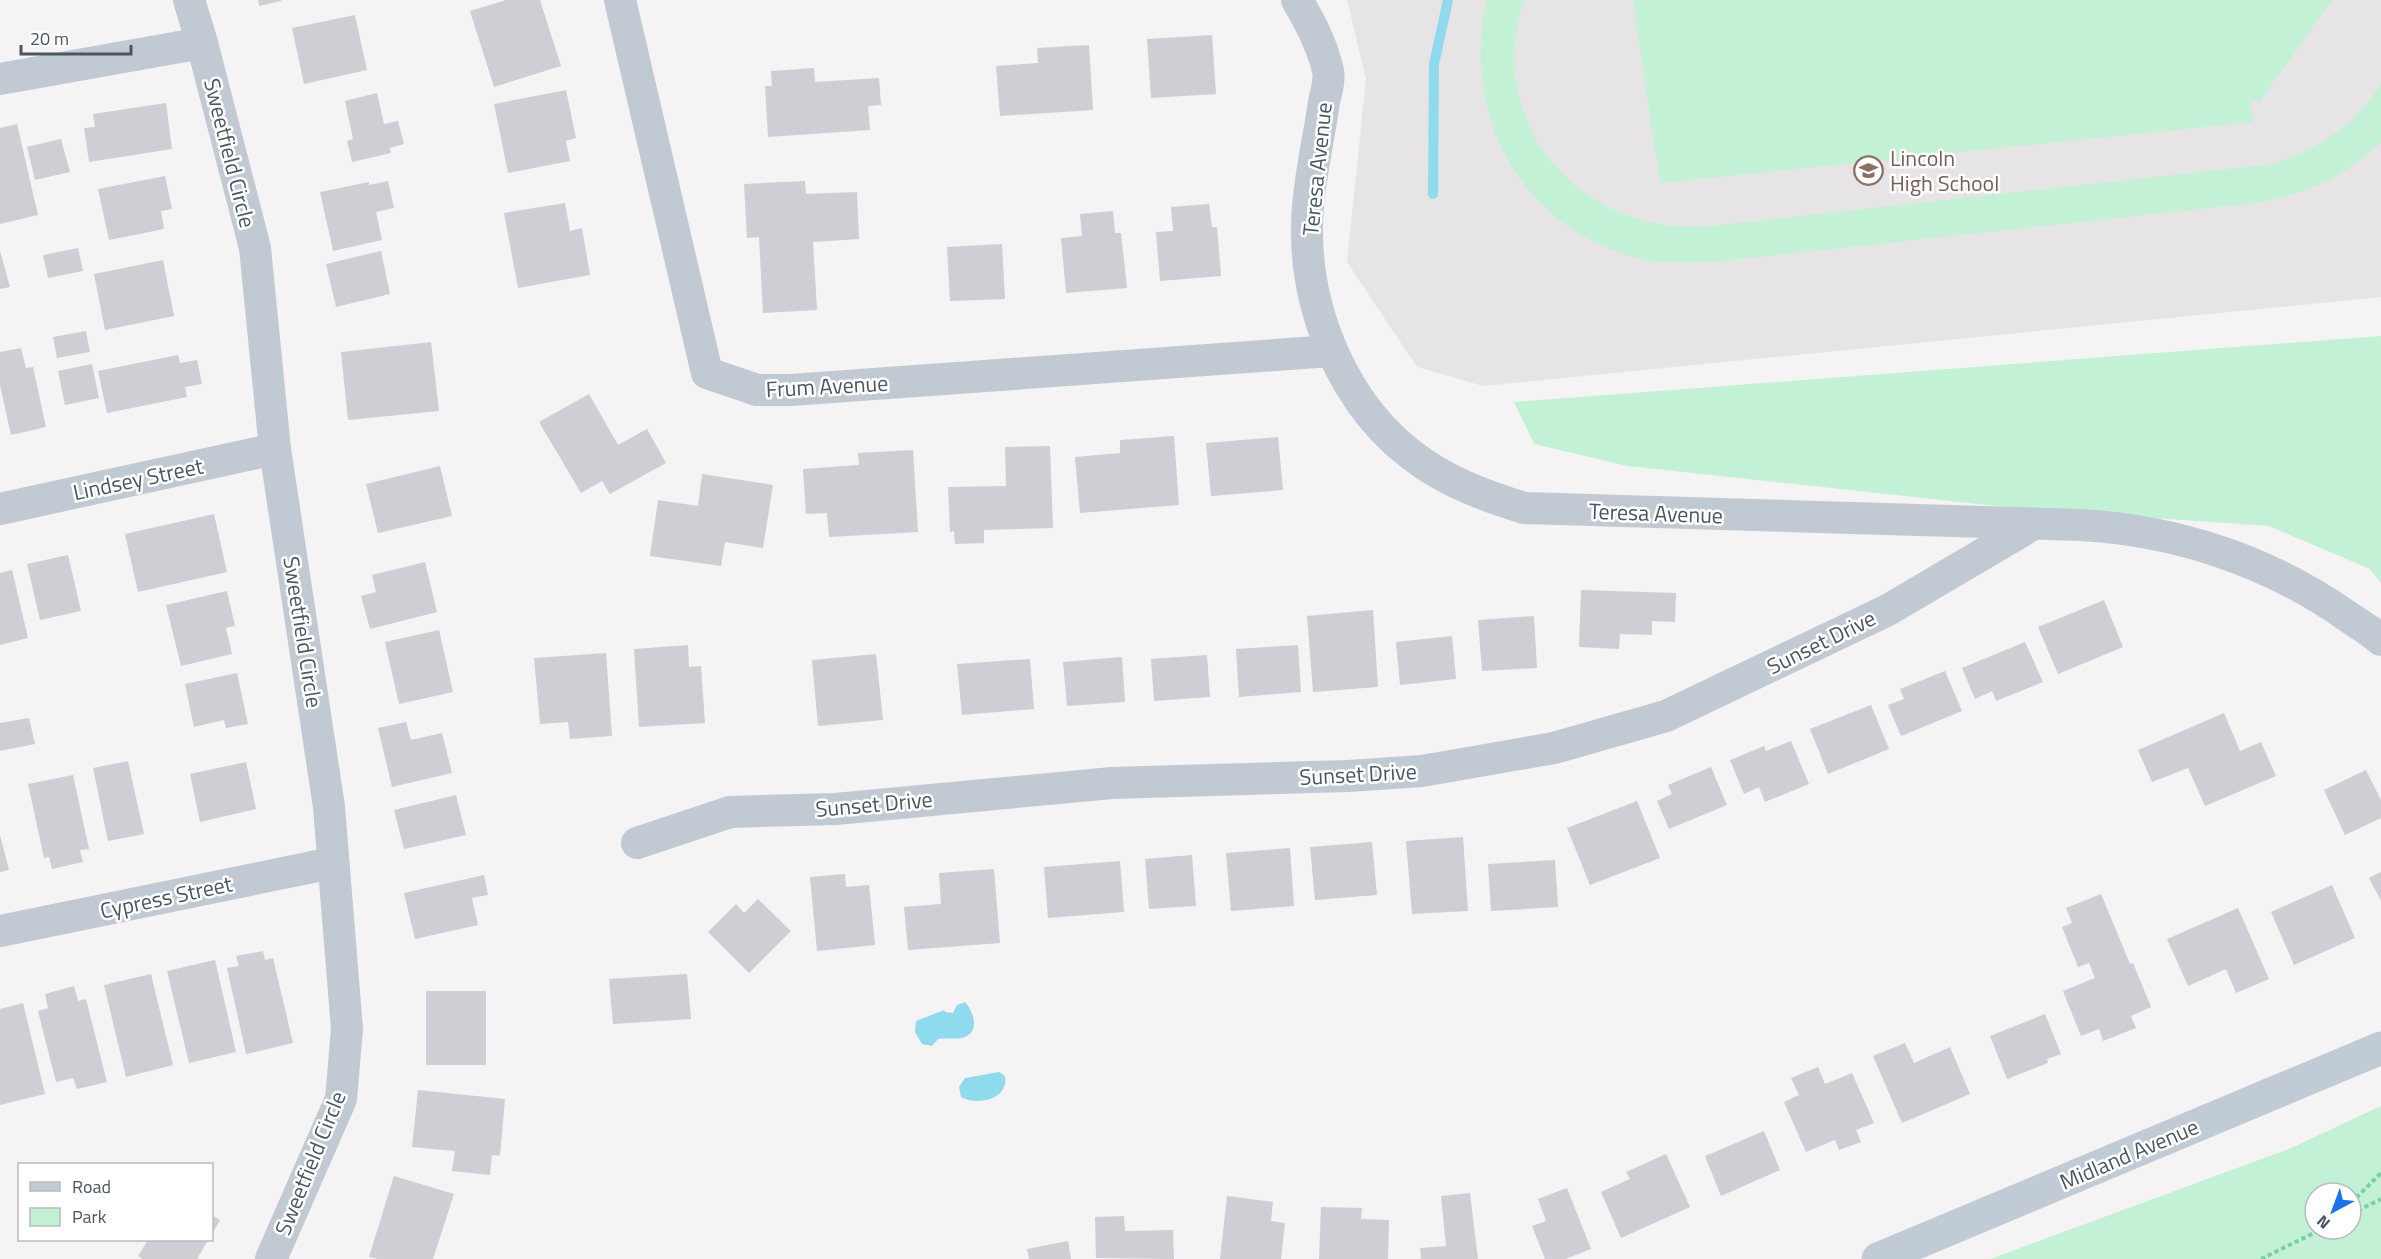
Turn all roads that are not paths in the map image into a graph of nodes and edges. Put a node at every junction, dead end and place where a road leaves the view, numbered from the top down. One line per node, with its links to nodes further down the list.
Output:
1 (189, 0): 4 (street, Sweetfield Circle)
2 (620, 0): 6 (street, Frum Avenue)
3 (1297, 0): 6 (street, Teresa Avenue)
4 (202, 43): 5 (street); 7 (street, Sweetfield Circle)
5 (0, 79)
6 (1331, 351): 9 (street, Teresa Avenue)
7 (275, 449): 8 (street, Lindsey Street); 12 (street, Sweetfield Circle)
8 (0, 509)
9 (2032, 525): 10 (street, Teresa Avenue); 11 (street, Sunset Drive)
10 (2381, 640)
11 (637, 843)
12 (332, 862): 13 (street, Cypress Street); 15 (street, Sweetfield Circle)
13 (0, 931)
14 (2381, 1048): 16 (street, Midland Avenue)
15 (272, 1259)
16 (1878, 1259)

